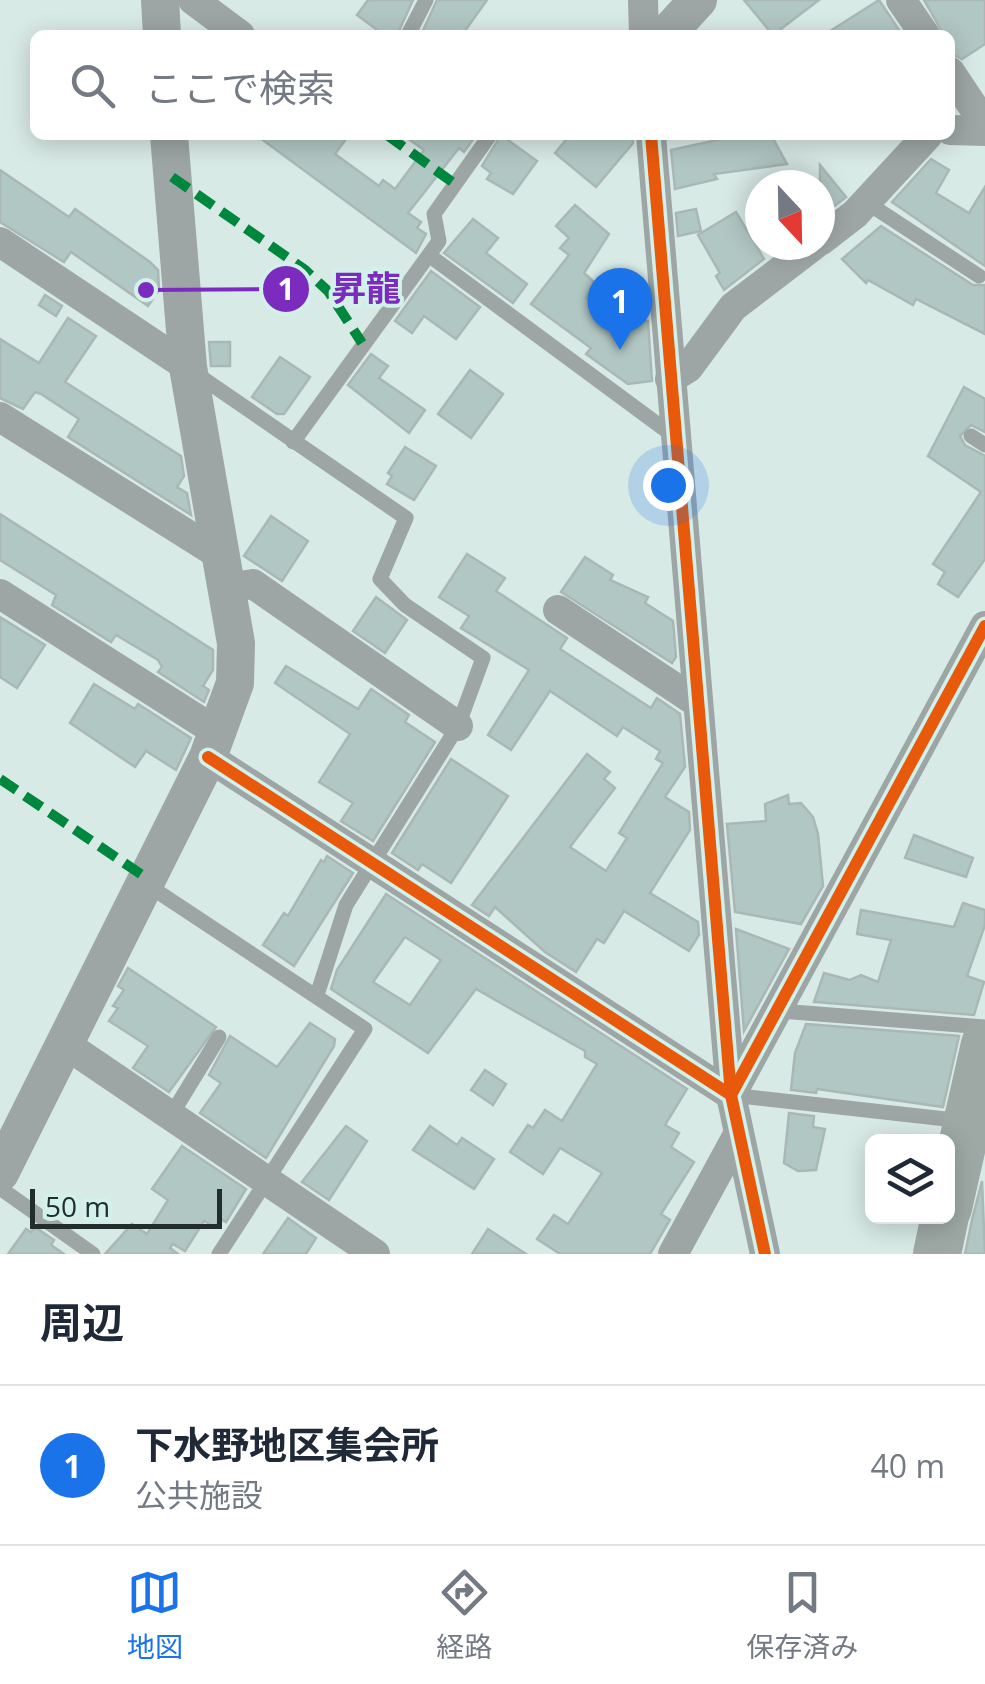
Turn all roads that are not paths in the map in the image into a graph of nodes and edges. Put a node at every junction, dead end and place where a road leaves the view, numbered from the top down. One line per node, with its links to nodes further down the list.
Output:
1 (160, 0): 7 (street)
2 (193, 0): 8 (street)
3 (426, 0): 9 (lane)
4 (643, 0): 10 (street)
5 (698, 0): 11 (street)
6 (901, 0): 12 (street)
7 (162, 30)
8 (233, 30)
9 (411, 30)
10 (644, 30)
11 (671, 30)
12 (922, 30)
13 (955, 80): 14 (street)
14 (985, 128): 15 (street)
15 (955, 130)
16 (169, 140): 26 (street)
17 (486, 140): 23 (lane)
18 (650, 140): 27 (street)
19 (923, 140): 20 (street)
20 (866, 202): 21 (street); 25 (lane)
21 (835, 228)
22 (0, 242): 26 (street)
23 (430, 256): 29 (lane); 30 (lane)
24 (795, 260): 27 (street)
25 (979, 276)
26 (188, 367): 30 (lane); 31 (street)
27 (670, 379): 29 (street)
28 (0, 417): 31 (street)
29 (675, 437): 35 (street)
30 (293, 442): 36 (lane)
31 (224, 572): 36 (street); 37 (street)
32 (0, 594): 37 (street)
33 (558, 610): 35 (street)
34 (985, 626): 41 (street)
35 (698, 704): 46 (street)
36 (458, 726): 38 (lane)
37 (212, 745): 38 (street); 39 (street)
38 (372, 860): 40 (lane); 46 (street)
39 (143, 882): 40 (lane); 44 (street)
40 (317, 995): 52 (lane)
41 (780, 1011): 42 (lane); 46 (street)
42 (985, 1027)
43 (219, 1036): 47 (lane)
44 (64, 1044): 47 (street); 50 (street)
45 (985, 1046): 48 (main road)
46 (731, 1095): 48 (lane); 49 (street)
47 (170, 1117): 52 (street)
48 (968, 1122): 51 (main road)
49 (739, 1133): 58 (street); 59 (street)
50 (0, 1174)
51 (955, 1178)
52 (264, 1182): 56 (lane); 57 (street)
53 (0, 1188): 55 (lane)
54 (944, 1224): 60 (main road)
55 (93, 1254)
56 (219, 1254)
57 (376, 1254)
58 (672, 1254)
59 (765, 1254)
60 (936, 1254)

